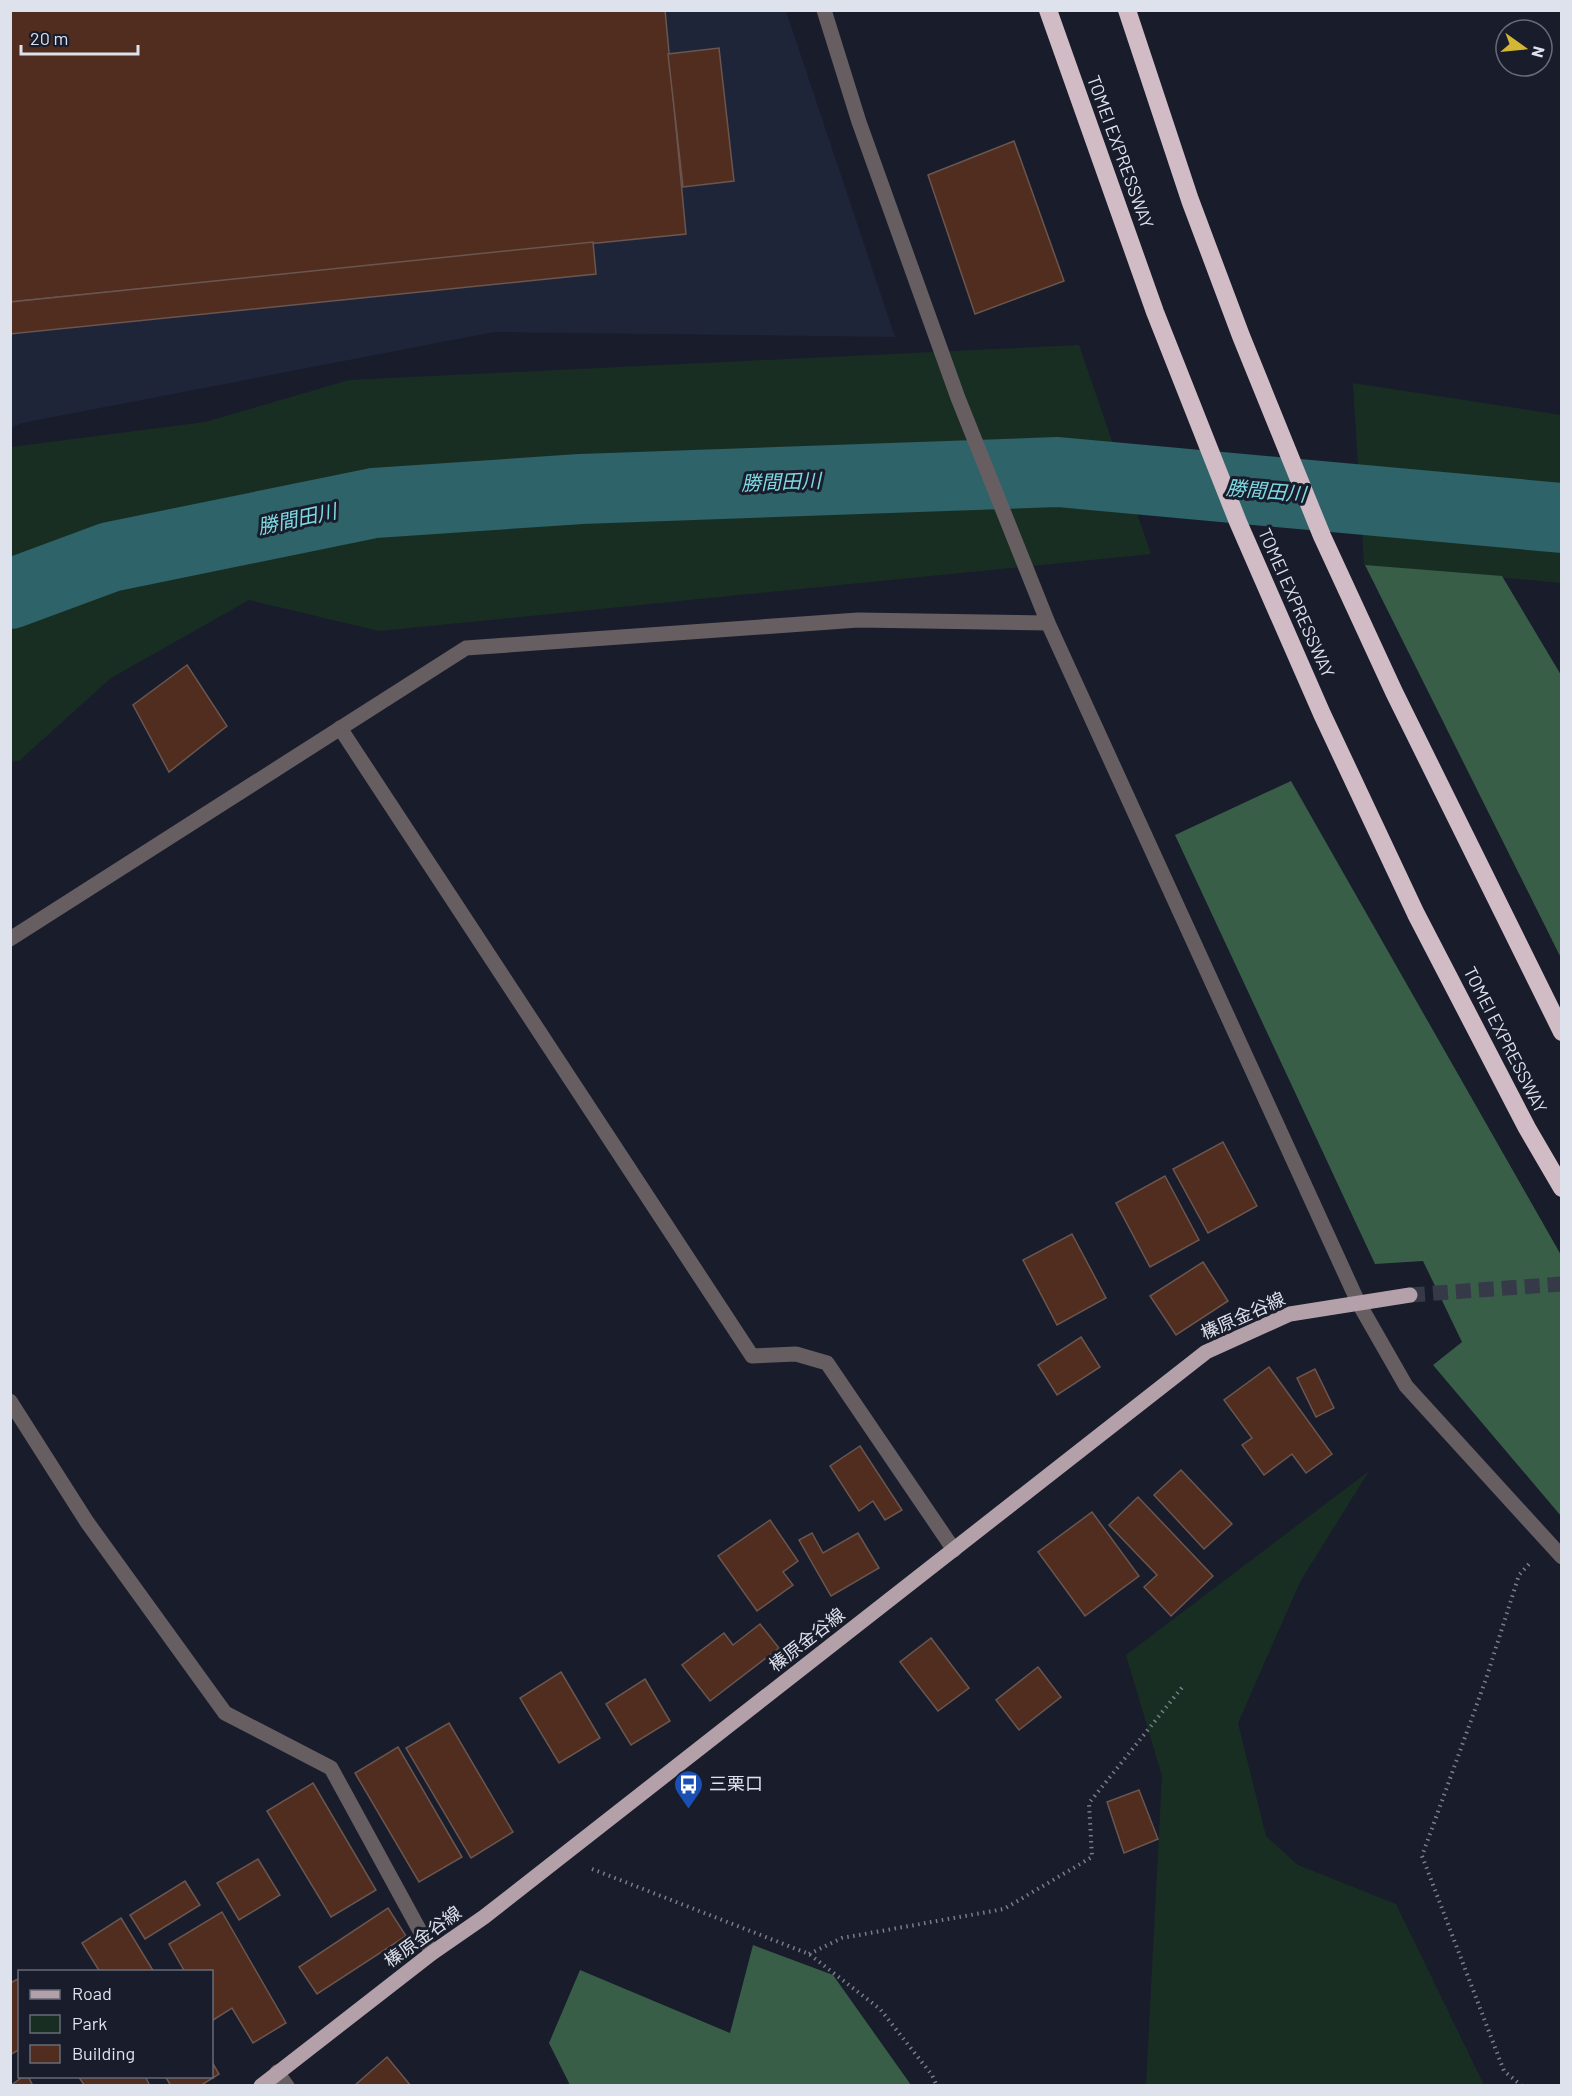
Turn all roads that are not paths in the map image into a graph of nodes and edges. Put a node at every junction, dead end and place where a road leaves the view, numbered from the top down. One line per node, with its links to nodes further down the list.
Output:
1 (824, 10): 4 (street)
2 (1048, 10): 8 (highway, TOMEI EXPRESSWAY)
3 (1127, 10): 7 (highway)
4 (1048, 623): 5 (street); 10 (street)
5 (340, 728): 6 (street); 12 (street)
6 (10, 939)
7 (1562, 1032)
8 (1562, 1188)
9 (1410, 1295): 10 (main road, 榛原金谷線)
10 (1358, 1302): 12 (main road, 榛原金谷線); 13 (street)
11 (10, 1401): 14 (street)
12 (954, 1550): 14 (main road, 榛原金谷線)
13 (1562, 1557)
14 (432, 1953): 15 (main road, 榛原金谷線)
15 (277, 2072): 16 (main road, 榛原金谷線); 17 (street)
16 (261, 2085)
17 (287, 2085)

